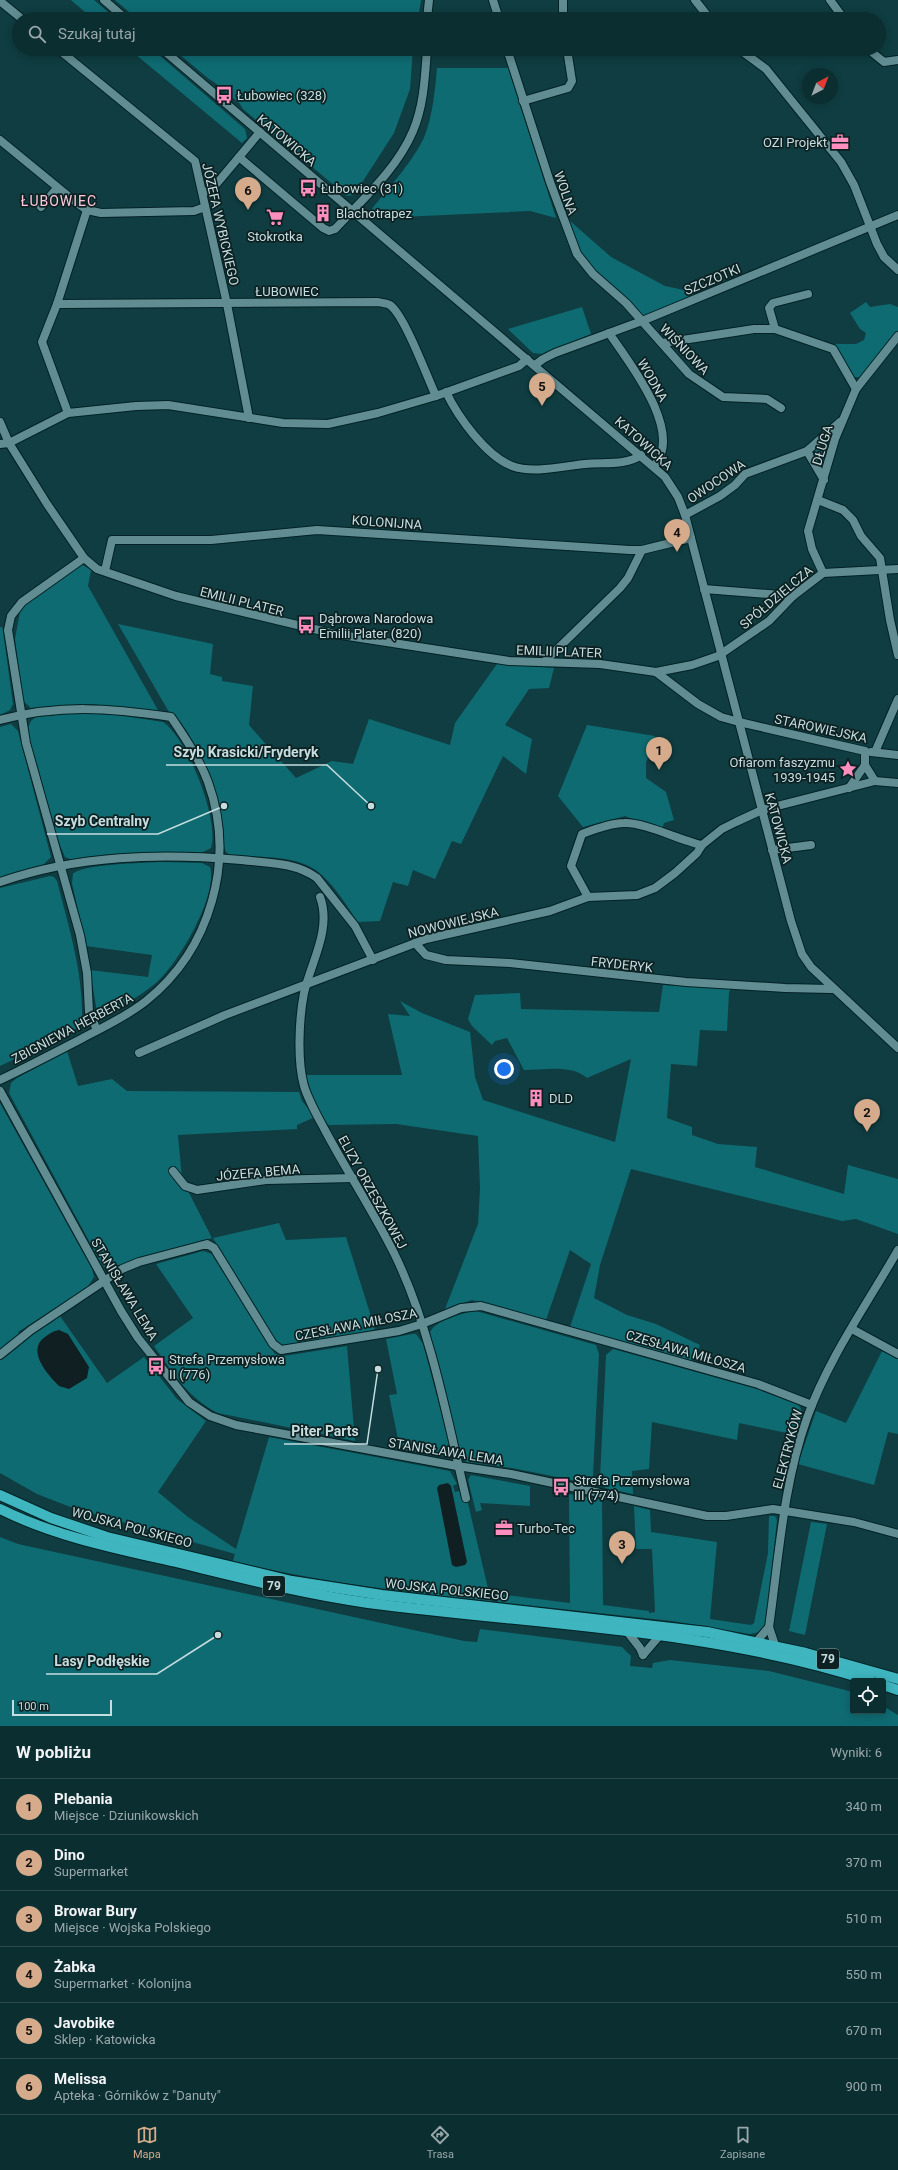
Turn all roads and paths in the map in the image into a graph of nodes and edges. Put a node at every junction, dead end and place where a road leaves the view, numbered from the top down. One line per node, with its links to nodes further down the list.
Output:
1 (104, 0): 9 (street)
2 (428, 0): 10 (street)
3 (493, 0): 11 (street)
4 (563, 0): 12 (street)
5 (695, 0): 13 (street)
6 (830, 0): 14 (street)
7 (0, 1): 8 (street)
8 (13, 12)
9 (118, 12)
10 (427, 12)
11 (497, 12)
12 (563, 12)
13 (704, 12)
14 (839, 12)
15 (67, 56): 28 (street, JÓZEFA WYBICKIEGO)
16 (170, 56): 24 (street, KATOWICKA)
17 (426, 56): 32 (street)
18 (509, 56): 23 (street, WOLNA)
19 (568, 56): 23 (street)
20 (748, 56): 34 (street)
21 (877, 56): 22 (street)
22 (898, 60)
23 (523, 101): 39 (street, WOLNA)
24 (260, 132): 26 (street); 32 (street, KATOWICKA)
25 (0, 140): 27 (street)
26 (239, 157): 28 (street); 32 (street)
27 (56, 188): 29 (street); 31 (street)
28 (203, 193): 30 (street, JÓZEFA WYBICKIEGO)
29 (41, 206)
30 (205, 207): 31 (street); 38 (street, JÓZEFA WYBICKIEGO)
31 (87, 210): 37 (street)
32 (352, 211): 44 (street, KATOWICKA)
33 (898, 215): 34 (street, SZCZOTKI)
34 (870, 226): 35 (street); 39 (street, SZCZOTKI)
35 (898, 270)
36 (808, 294): 40 (street)
37 (57, 304): 38 (street, ŁUBOWIEC); 50 (street)
38 (227, 304): 48 (street, ŁUBOWIEC); 51 (street, JÓZEFA WYBICKIEGO)
39 (642, 321): 41 (street, SZCZOTKI); 43 (street, WIŚNIOWA)
40 (776, 329): 43 (street); 46 (street)
41 (609, 333): 45 (street, SZCZOTKI); 60 (street, WODNA)
42 (898, 336): 46 (street, DŁUGA)
43 (663, 343): 49 (street, WIŚNIOWA)
44 (527, 359): 45 (street, KATOWICKA); 47 (street)
45 (535, 365): 59 (street, KATOWICKA)
46 (856, 389): 52 (street, DŁUGA)
47 (446, 392): 48 (street); 59 (street)
48 (436, 396): 51 (street)
49 (781, 408)
50 (68, 413): 51 (street); 54 (street)
51 (249, 418)
52 (843, 420): 56 (street, OWOCOWA); 58 (street, DŁUGA)
53 (0, 422): 54 (street, EMILII PLATER)
54 (9, 443): 55 (street); 66 (street, EMILII PLATER)
55 (0, 444)
56 (816, 445): 57 (street, OWOCOWA); 58 (street)
57 (808, 451): 61 (street); 63 (street, OWOCOWA)
58 (831, 453): 61 (street, DŁUGA)
59 (641, 455): 60 (street, KATOWICKA)
60 (654, 466): 63 (street, KATOWICKA)
61 (824, 480): 62 (street, DŁUGA)
62 (818, 500): 68 (street); 70 (street, DŁUGA)
63 (685, 515): 64 (street, KATOWICKA)
64 (691, 538): 65 (street, KOLONIJNA); 71 (street, KATOWICKA)
65 (642, 550): 69 (street, KOLONIJNA); 75 (street)
66 (84, 558): 69 (street, EMILII PLATER); 78 (street)
67 (898, 569): 68 (street, SPÓŁDZIELCZA)
68 (882, 570): 70 (street, SPÓŁDZIELCZA); 74 (street)
69 (105, 572): 75 (street, EMILII PLATER)
70 (822, 574): 72 (street, SPÓŁDZIELCZA)
71 (704, 589): 72 (street); 73 (street, KATOWICKA)
72 (793, 596): 73 (street, SPÓŁDZIELCZA)
73 (721, 653): 76 (street, EMILII PLATER); 80 (street, KATOWICKA)
74 (898, 655)
75 (544, 662): 76 (street, EMILII PLATER)
76 (656, 672): 80 (street, EMILII PLATER)
77 (898, 699): 82 (street)
78 (21, 714): 79 (street, ZBIGNIEWA HERBERTA); 92 (street, ZBIGNIEWA HERBERTA); 93 (street)
79 (0, 720)
80 (739, 722): 81 (street, STAROWIEJSKA); 88 (street, KATOWICKA)
81 (865, 751): 82 (street, STAROWIEJSKA); 84 (street)
82 (875, 752): 83 (street, STAROWIEJSKA)
83 (898, 755)
84 (864, 765): 85 (street); 87 (street)
85 (875, 781): 86 (street); 87 (street, NOWOWIEJSKA)
86 (898, 783)
87 (849, 788): 88 (street, NOWOWIEJSKA)
88 (762, 810): 89 (street, NOWOWIEJSKA); 91 (street, KATOWICKA)
89 (702, 845): 96 (street, NOWOWIEJSKA); 96 (street)
90 (811, 845): 91 (street)
91 (772, 850): 100 (street, KATOWICKA)
92 (219, 858): 93 (street); 98 (street); 101 (street, ZBIGNIEWA HERBERTA)
93 (61, 866): 94 (street); 101 (street)
94 (0, 882)
95 (320, 897): 99 (street, ELIZY ORZESZKOWEJ)
96 (588, 897): 97 (street, NOWOWIEJSKA)
97 (415, 943): 98 (street, NOWOWIEJSKA); 100 (street, FRYDERYK)
98 (373, 960): 99 (street, NOWOWIEJSKA)
99 (306, 986): 103 (street, NOWOWIEJSKA); 107 (street, ELIZY ORZESZKOWEJ)
100 (832, 989): 102 (street, KATOWICKA)
101 (97, 1030): 104 (street, ZBIGNIEWA HERBERTA)
102 (898, 1048)
103 (139, 1053)
104 (0, 1080)
105 (0, 1091): 109 (street, STANISŁAWA LEMA)
106 (173, 1171): 107 (street, JÓZEFA BEMA)
107 (353, 1178): 110 (street, ELIZY ORZESZKOWEJ)
108 (898, 1250): 111 (street, ELEKTRYKÓW)
109 (105, 1281): 110 (street, CZESŁAWA MIŁOSZA); 113 (street, CZESŁAWA MIŁOSZA); 115 (street, STANISŁAWA LEMA)
110 (422, 1324): 114 (street, CZESŁAWA MIŁOSZA); 115 (street, ELIZY ORZESZKOWEJ)
111 (852, 1329): 112 (street); 114 (street, ELEKTRYKÓW)
112 (898, 1354)
113 (0, 1355)
114 (812, 1405): 119 (street, ELEKTRYKÓW)
115 (457, 1466): 117 (street, ELIZY ORZESZKOWEJ); 119 (street, STANISŁAWA LEMA)
116 (0, 1495): 124 (main road, WOJSKA POLSKIEGO / 79)
117 (466, 1498)
118 (0, 1509): 122 (main road, WOJSKA POLSKIEGO / 79)
119 (784, 1511): 120 (street, STANISŁAWA LEMA); 121 (street, ELEKTRYKÓW)
120 (898, 1534)
121 (769, 1627): 124 (street); 125 (street, ELEKTRYKÓW)
122 (626, 1630): 123 (main road, WOJSKA POLSKIEGO / 79); 123 (street)
123 (660, 1634): 126 (main road, WOJSKA POLSKIEGO / 79)
124 (757, 1641): 125 (main road, WOJSKA POLSKIEGO / 79)
125 (775, 1645): 127 (main road, WOJSKA POLSKIEGO / 79)
126 (860, 1678)
127 (898, 1679)
128 (886, 1686): 129 (main road)
129 (898, 1690)

